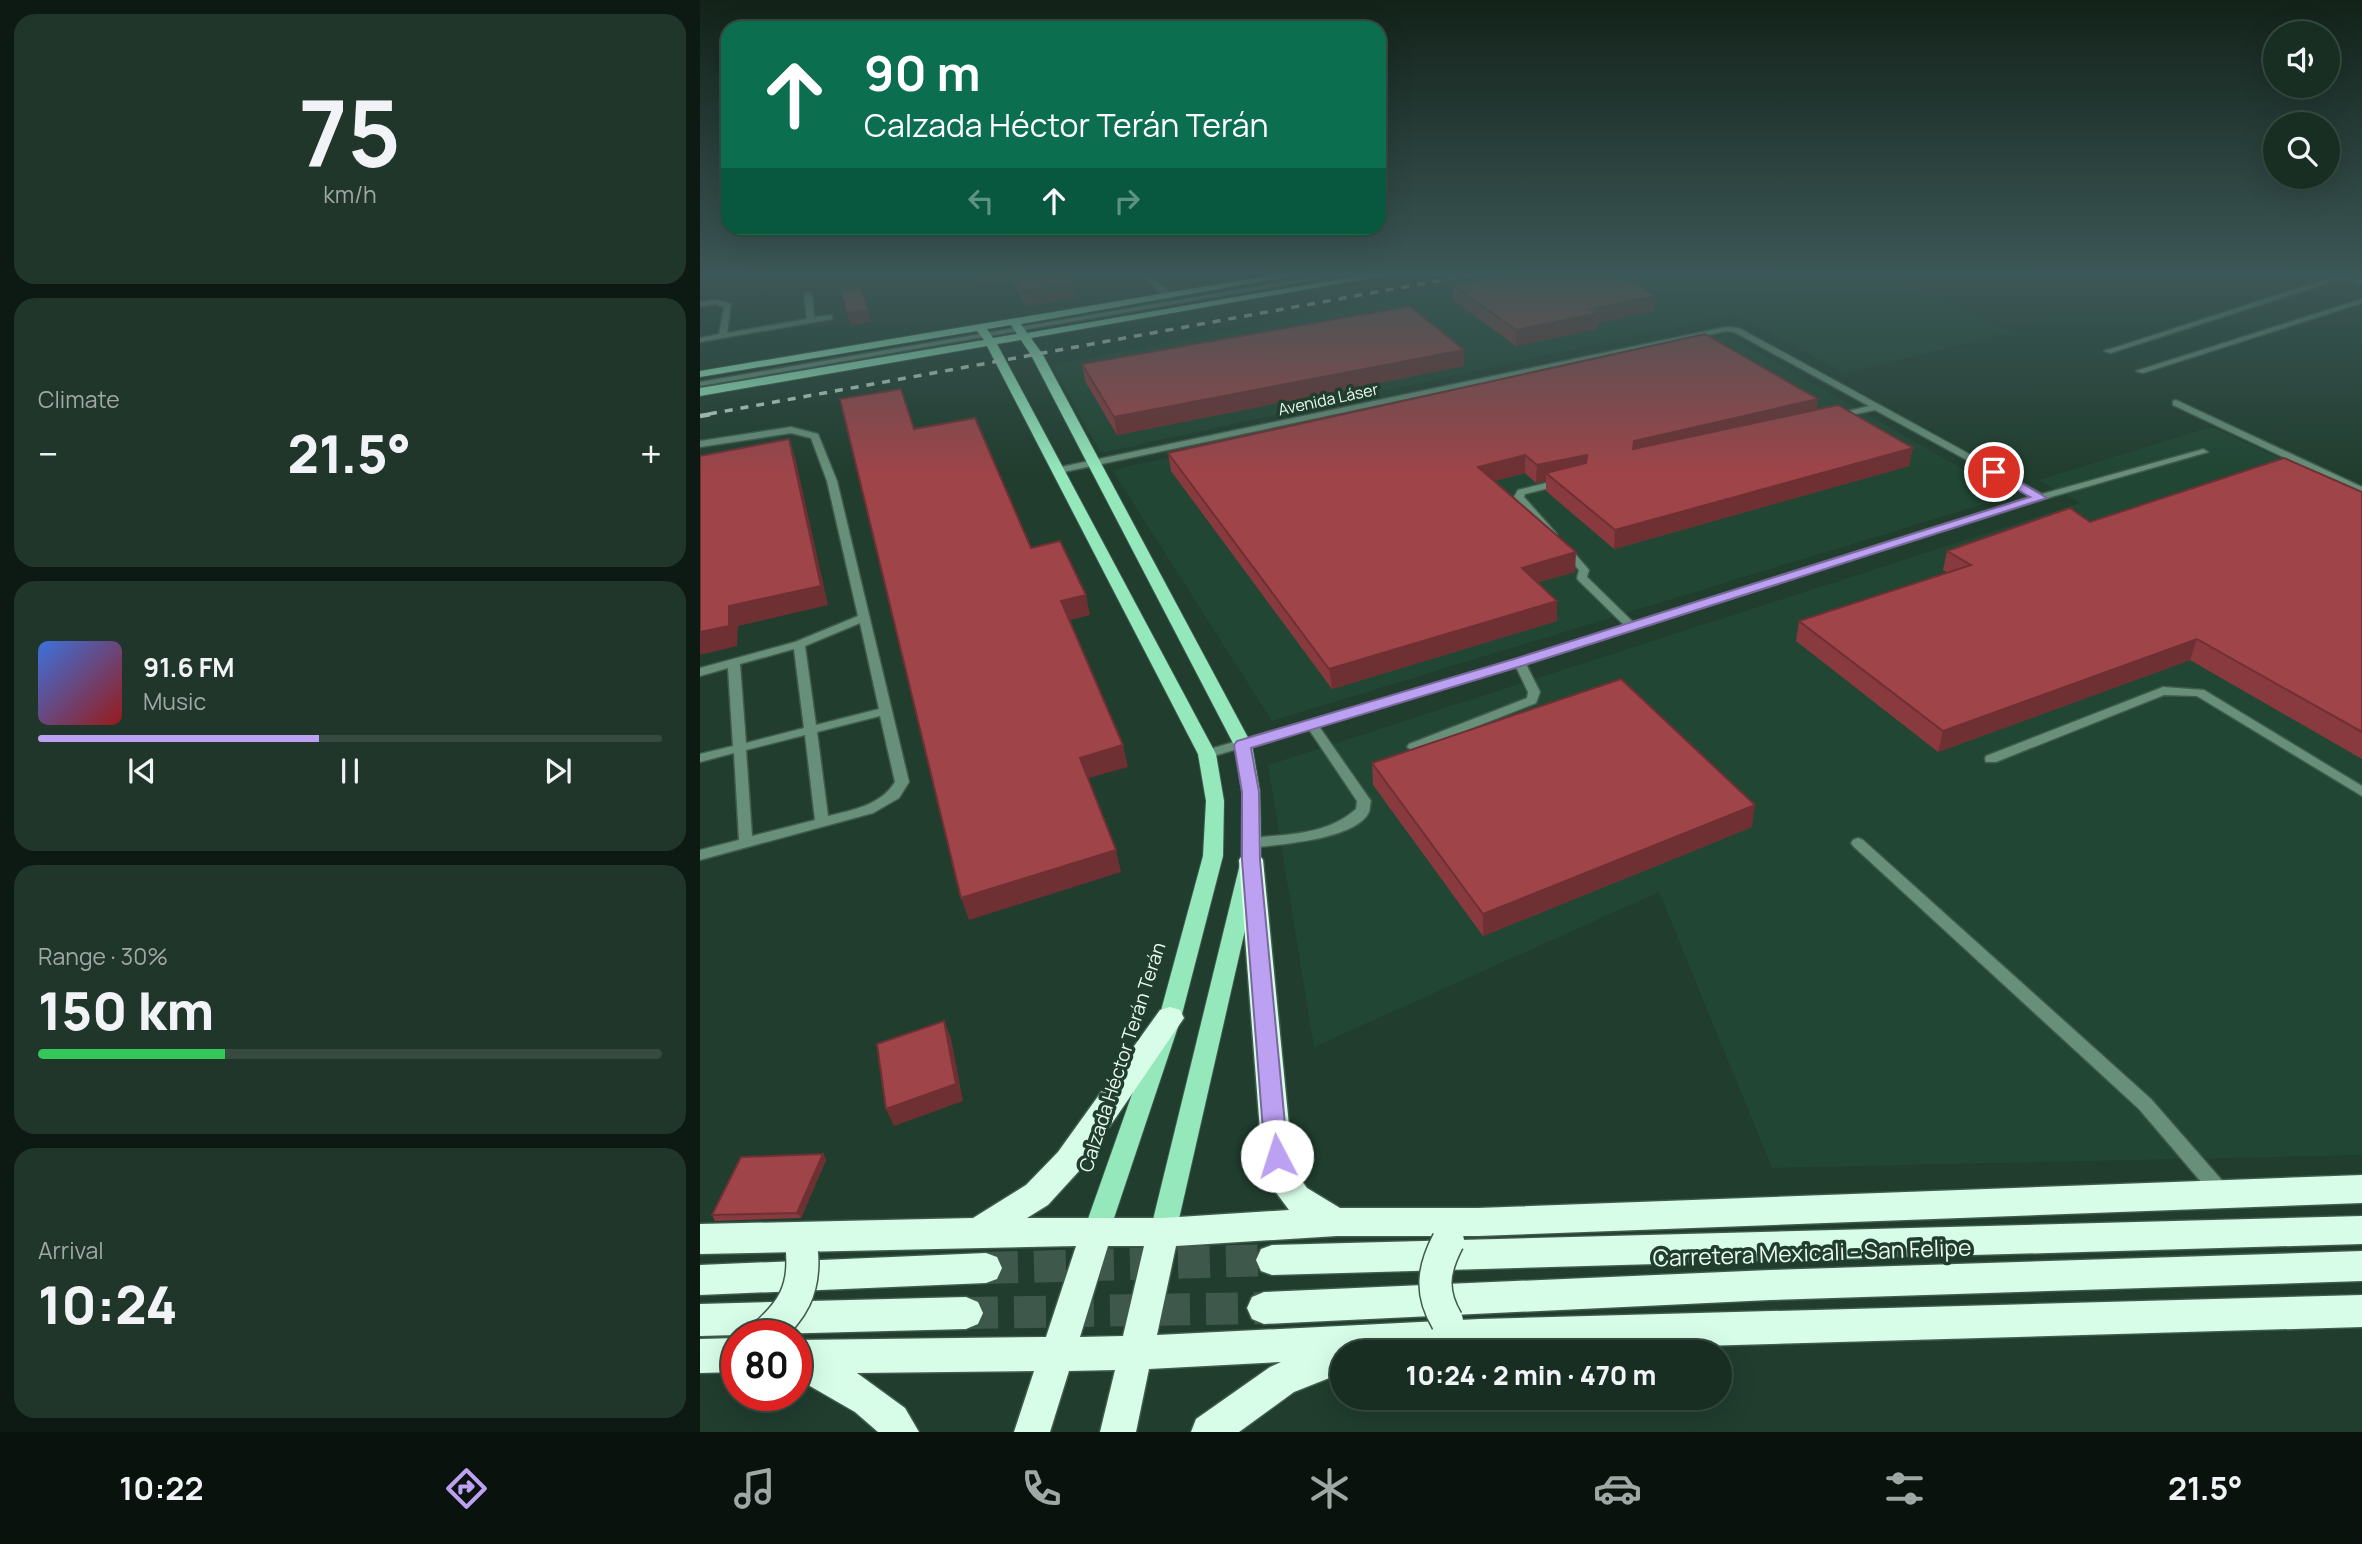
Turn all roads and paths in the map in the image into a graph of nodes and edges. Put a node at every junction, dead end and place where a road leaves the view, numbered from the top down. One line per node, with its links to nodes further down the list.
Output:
1 (958, 339): 12 (main road)
2 (964, 339): 13 (lane)
3 (967, 339): 14 (main road)
4 (988, 339): 21 (main road, Calzada Héctor Terán Terán)
5 (1025, 339): 20 (main road)
6 (1680, 339): 20 (lane, Avenida Láser)
7 (1752, 339): 16 (lane, Avenida Láser)
8 (2146, 339): 10 (lane)
9 (2242, 339): 11 (lane)
10 (2108, 351)
11 (2140, 371)
12 (700, 374)
13 (700, 384)
14 (700, 392)
15 (2176, 403): 23 (lane)
16 (1876, 407): 17 (lane); 24 (lane)
17 (1823, 419)
18 (700, 444): 25 (lane)
19 (2203, 452): 24 (lane)
20 (1095, 463): 21 (lane, Avenida Láser); 34 (main road)
21 (1059, 470): 37 (main road, Calzada Héctor Terán Terán)
22 (1570, 480): 26 (lane)
23 (2362, 491)
24 (2040, 498): 26 (lane)
25 (863, 618): 27 (lane); 31 (lane)
26 (1630, 625): 28 (lane)
27 (799, 644): 29 (lane); 33 (lane)
28 (1520, 662): 32 (lane); 35 (lane)
29 (734, 664): 30 (lane); 36 (lane)
30 (700, 671)
31 (885, 711): 33 (lane); 41 (lane)
32 (1311, 724): 34 (lane); 44 (lane)
33 (811, 730): 36 (lane); 41 (lane)
34 (1243, 745): 37 (lane); 44 (main road)
35 (1413, 747)
36 (739, 748): 38 (lane); 42 (lane)
37 (1207, 754): 46 (main road, Calzada Héctor Terán Terán)
38 (700, 758)
39 (1991, 759): 40 (lane)
40 (2362, 792)
41 (822, 821): 42 (lane)
42 (746, 842): 45 (lane)
43 (1858, 843): 48 (lane)
44 (1251, 852): 49 (highway); 53 (main road)
45 (700, 855)
46 (1170, 1018): 52 (highway); 54 (main road, Calzada Héctor Terán Terán)
47 (2362, 1189): 48 (highway)
48 (2223, 1194): 50 (highway)
49 (1337, 1222): 50 (highway); 53 (highway)
50 (1479, 1222): 66 (highway, bridge)
51 (2362, 1230): 57 (highway, Carretera Mexicali - San Felipe)
52 (977, 1232): 54 (highway); 56 (highway)
53 (1163, 1232): 54 (highway); 69 (highway)
54 (1096, 1233): 70 (highway, Calzada Héctor Terán Terán)
55 (700, 1239): 56 (highway)
56 (794, 1245): 65 (highway, bridge)
57 (1272, 1260)
58 (2362, 1266): 61 (highway, Carretera Mexicali - San Felipe)
59 (986, 1268): 60 (highway)
60 (700, 1280)
61 (1264, 1308)
62 (2362, 1311): 66 (highway)
63 (966, 1313): 64 (highway)
64 (700, 1320)
65 (782, 1320)
66 (1480, 1335): 67 (highway)
67 (1432, 1340)
68 (1330, 1348): 69 (highway)
69 (1136, 1353): 70 (highway); 76 (highway)
70 (1056, 1355): 71 (highway); 75 (highway, Calzada Héctor Terán Terán)
71 (812, 1358)
72 (1330, 1361): 77 (highway)
73 (812, 1367): 74 (highway)
74 (901, 1432)
75 (1032, 1432)
76 (1118, 1432)
77 (1209, 1432)

